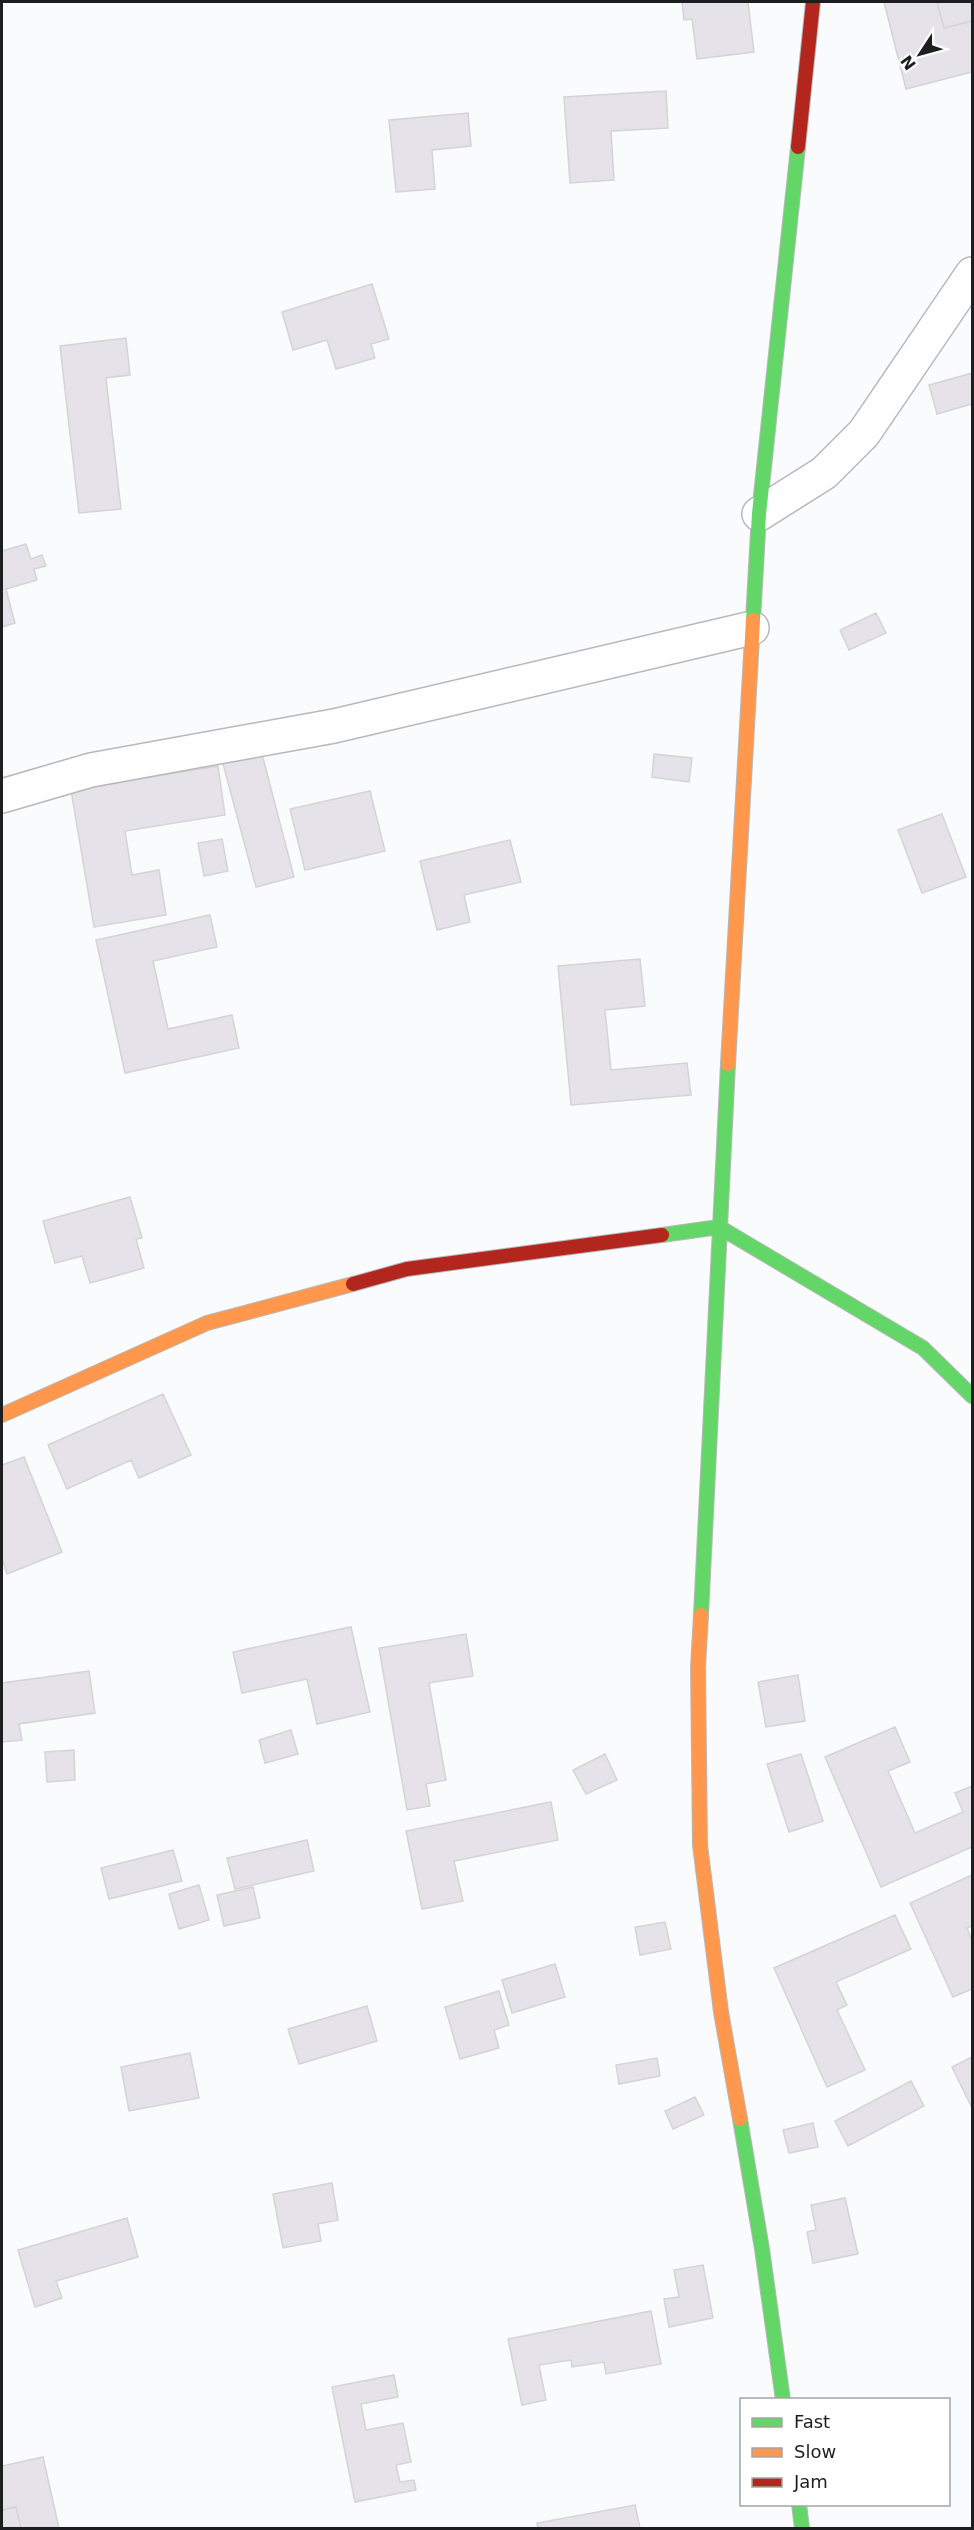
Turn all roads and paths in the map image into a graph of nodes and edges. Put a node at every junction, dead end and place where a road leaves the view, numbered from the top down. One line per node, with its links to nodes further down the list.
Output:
1 (813, 2): 3 (street)
2 (972, 274): 3 (street)
3 (759, 514): 4 (street)
4 (752, 628): 5 (street); 6 (street)
5 (2, 796)
6 (719, 1227): 7 (street); 8 (street); 9 (street)
7 (972, 1396)
8 (2, 1415)
9 (783, 2398)
10 (799, 2506): 11 (street)
11 (802, 2529)

